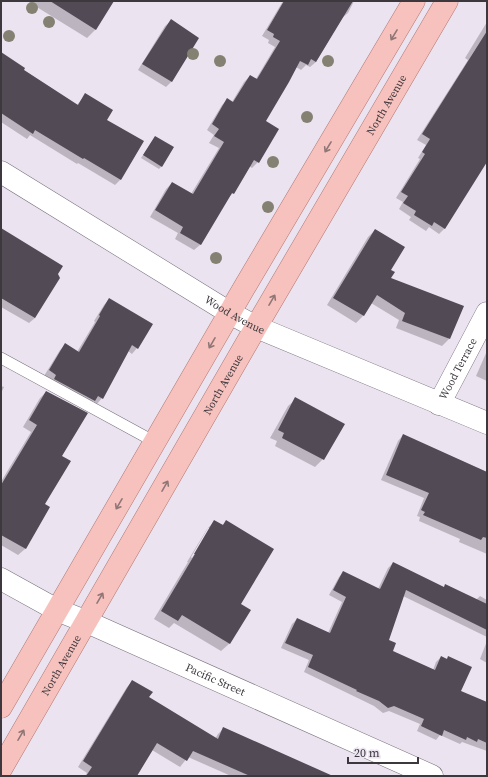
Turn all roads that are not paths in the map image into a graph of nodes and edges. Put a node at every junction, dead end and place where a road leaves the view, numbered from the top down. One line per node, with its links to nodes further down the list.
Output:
1 (414, 1): 5 (main road, one-way to 5)
2 (447, 1): 6 (main road, North Avenue, one-way to 2)
3 (1, 172): 5 (street, Wood Avenue)
4 (487, 312): 8 (street, Wood Terrace)
5 (230, 313): 6 (street, Wood Avenue); 10 (main road, one-way to 10)
6 (256, 327): 8 (street, Wood Avenue); 13 (main road, North Avenue, one-way to 6)
7 (1, 358): 10 (lane)
8 (439, 404): 9 (street, Wood Avenue)
9 (487, 422)
10 (155, 442): 12 (main road, one-way to 12)
11 (1, 579): 12 (street, Pacific Street)
12 (58, 610): 13 (street, Pacific Street); 14 (main road)
13 (87, 622): 15 (main road, North Avenue, one-way to 13); 16 (street, Pacific Street)
14 (1, 707)
15 (1, 769)
16 (432, 776)

